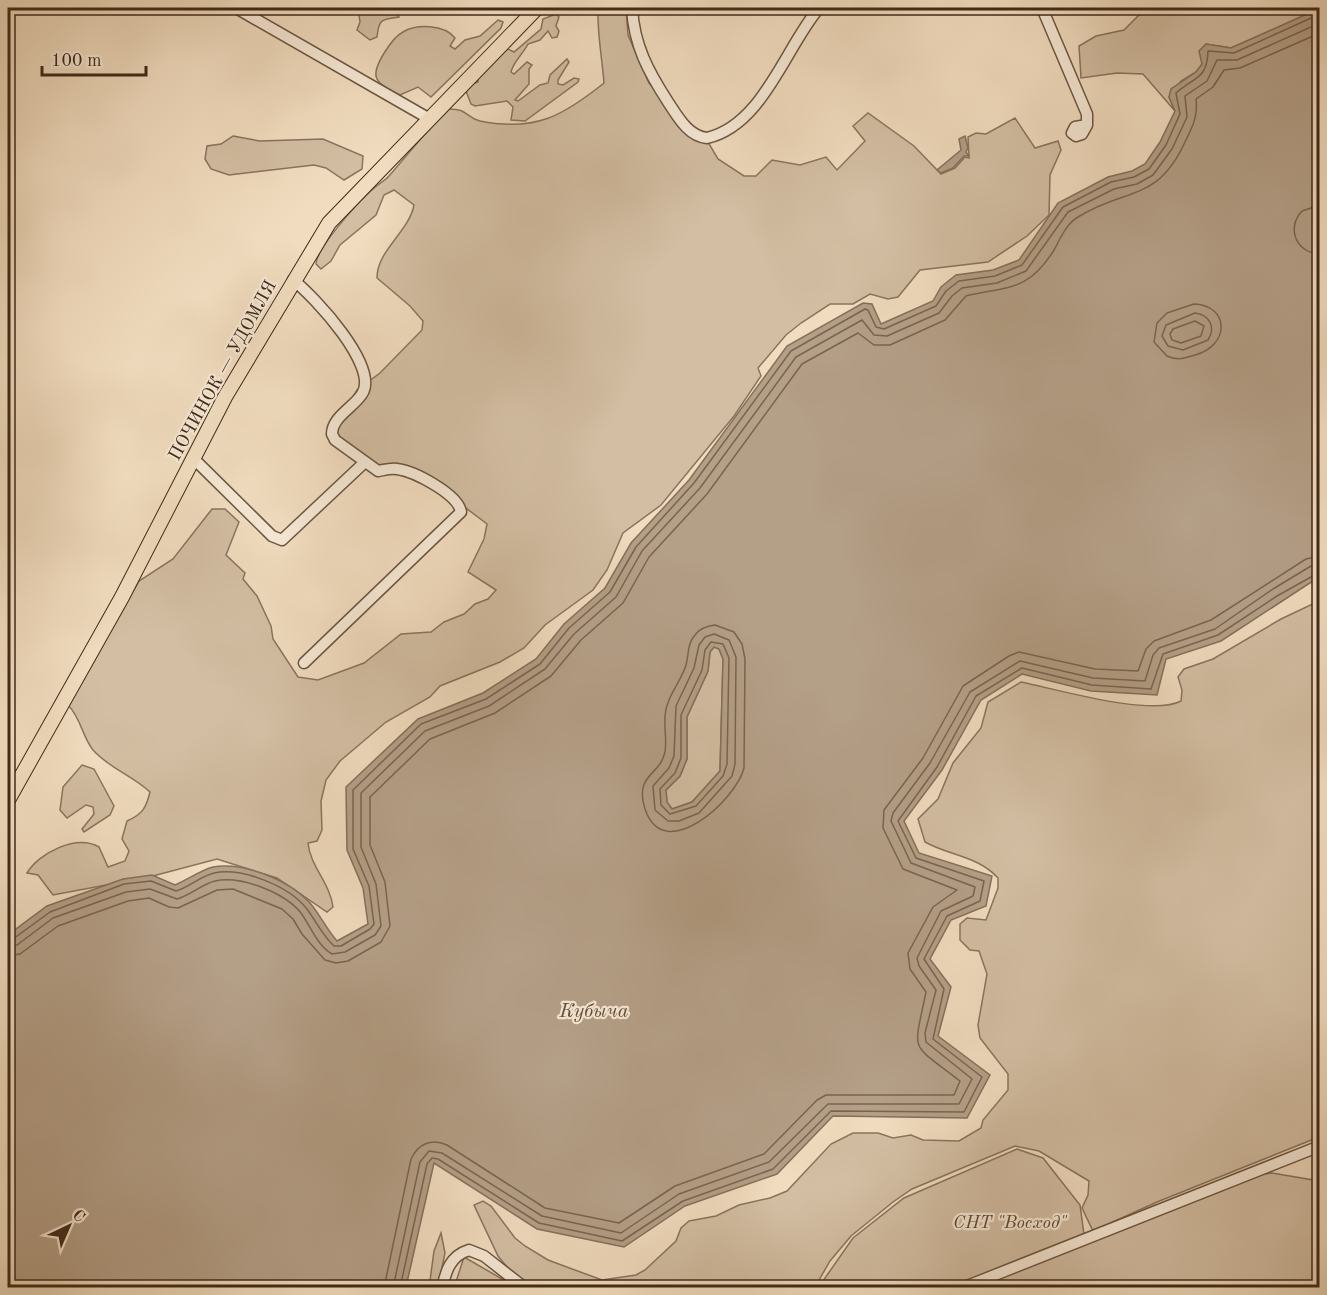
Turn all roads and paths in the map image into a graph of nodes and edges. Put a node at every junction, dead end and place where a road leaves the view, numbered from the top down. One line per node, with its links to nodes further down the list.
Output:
1 (236, 8): 6 (street)
2 (537, 8): 6 (main road, ПОЧИНОК — УДОМЛЯ)
3 (632, 8): 4 (street)
4 (819, 8)
5 (1042, 8): 7 (street)
6 (428, 118): 8 (main road, ПОЧИНОК — УДОМЛЯ)
7 (1087, 125)
8 (293, 280): 9 (main road, ПОЧИНОК — УДОМЛЯ); 10 (street)
9 (193, 458): 10 (street); 12 (main road, ПОЧИНОК — УДОМЛЯ)
10 (365, 462): 11 (street)
11 (304, 663)
12 (8, 800)
13 (1320, 1146): 16 (street)
14 (442, 1287): 15 (street)
15 (525, 1287)
16 (962, 1287)

